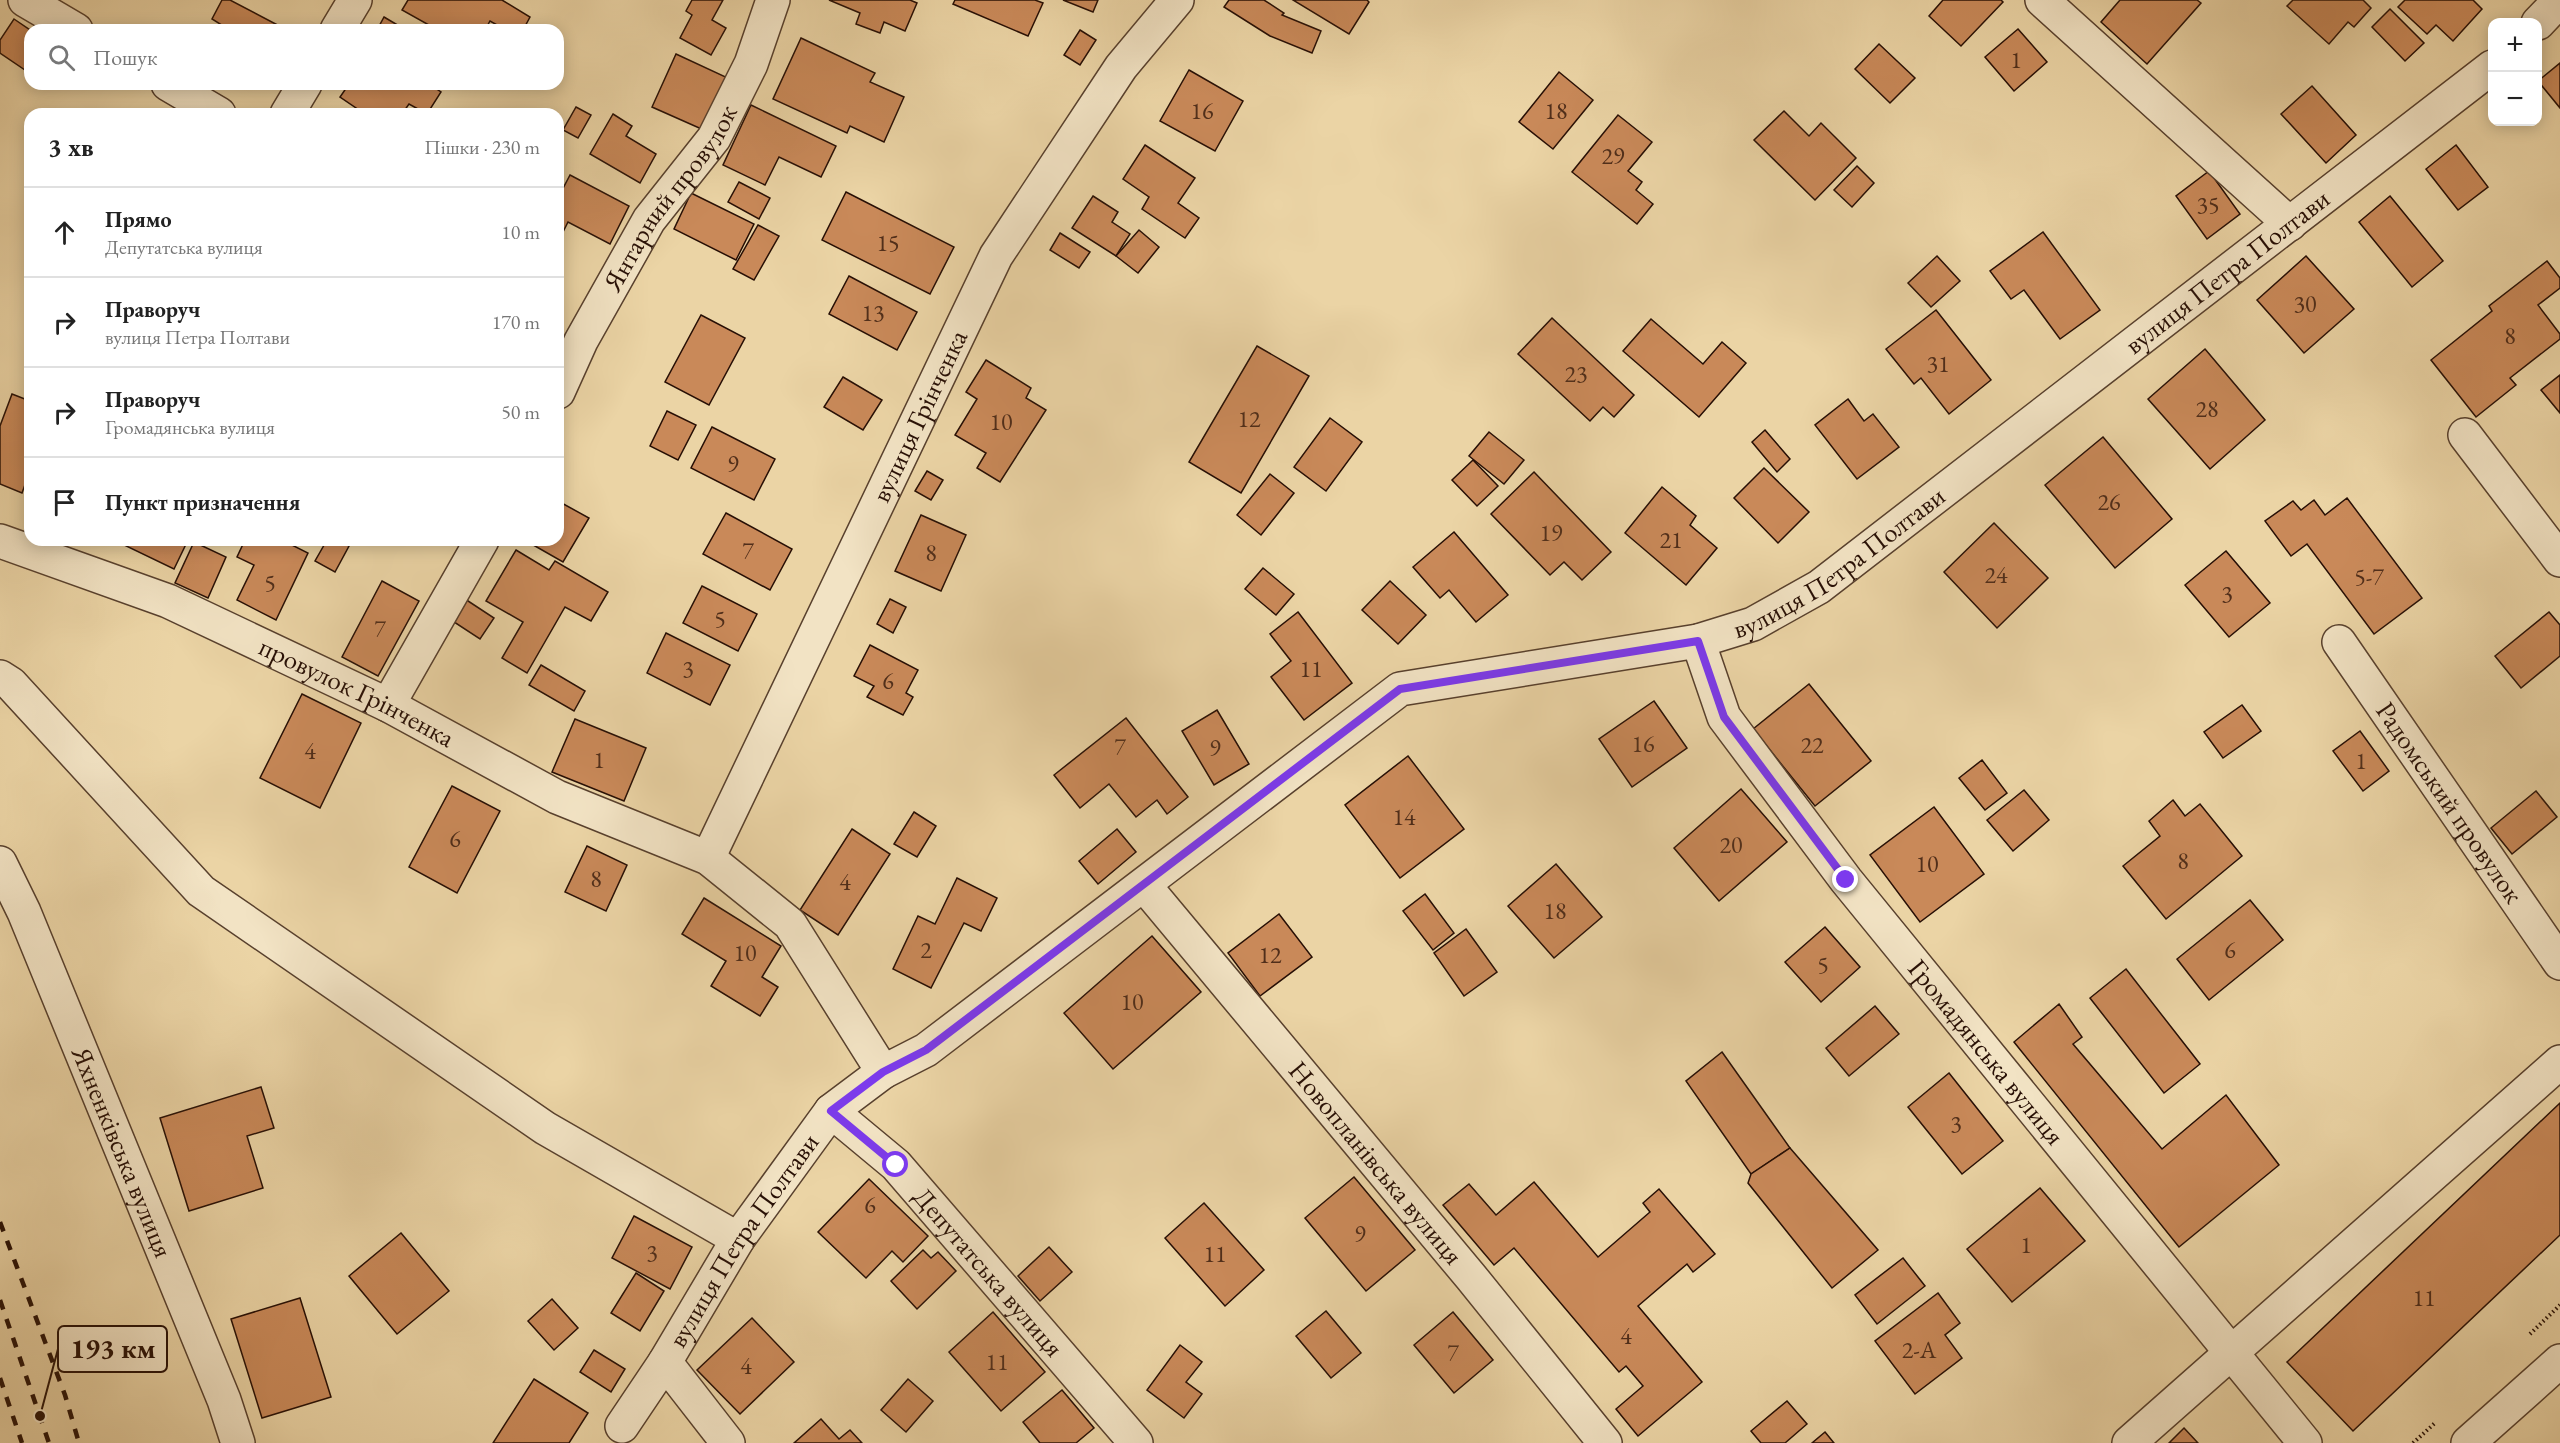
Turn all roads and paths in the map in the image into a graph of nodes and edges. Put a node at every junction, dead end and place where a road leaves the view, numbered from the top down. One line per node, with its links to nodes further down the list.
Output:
1 (26, 0): 8 (street)
2 (355, 0): 9 (street)
3 (773, 0): 16 (street, Янтарний провулок)
4 (1177, 0): 25 (street, вулиця Грінченка)
5 (2042, 0): 15 (street)
6 (2560, 0): 7 (street)
7 (2542, 20)
8 (66, 24)
9 (341, 24)
10 (2488, 71): 15 (street, вулиця Петра Полтави)
11 (178, 90): 13 (street)
12 (301, 90): 14 (street)
13 (209, 108)
14 (291, 108)
15 (2290, 224): 21 (street, вулиця Петра Полтави)
16 (564, 378)
17 (2465, 435): 20 (street)
18 (0, 541): 24 (street, провулок Грінченка)
19 (479, 546): 24 (street)
20 (2560, 560)
21 (1698, 641): 27 (street, вулиця Петра Полтави); 33 (street, Громадянська вулиця)
22 (2339, 642): 28 (street, Радомський провулок)
23 (0, 677): 32 (street)
24 (388, 705): 25 (street, провулок Грінченка)
25 (708, 858): 30 (street)
26 (0, 863): 37 (street, Яхненківська вулиця)
27 (1144, 885): 30 (street, вулиця Петра Полтави); 40 (street, Новопланівська вулиця)
28 (2560, 963)
29 (2560, 1062): 33 (street)
30 (883, 1072): 31 (street, вулиця Петра Полтави)
31 (831, 1111): 32 (street, вулиця Петра Полтави); 39 (street, Депутатська вулиця)
32 (738, 1239): 35 (street, вулиця Петра Полтави)
33 (2230, 1353): 41 (street); 42 (street, Громадянська вулиця)
34 (2560, 1361): 43 (street)
35 (665, 1362): 36 (street, вулиця Петра Полтави); 38 (street)
36 (622, 1426)
37 (238, 1443)
38 (728, 1443)
39 (1136, 1443)
40 (1605, 1443)
41 (2129, 1443)
42 (2305, 1443)
43 (2468, 1443)

